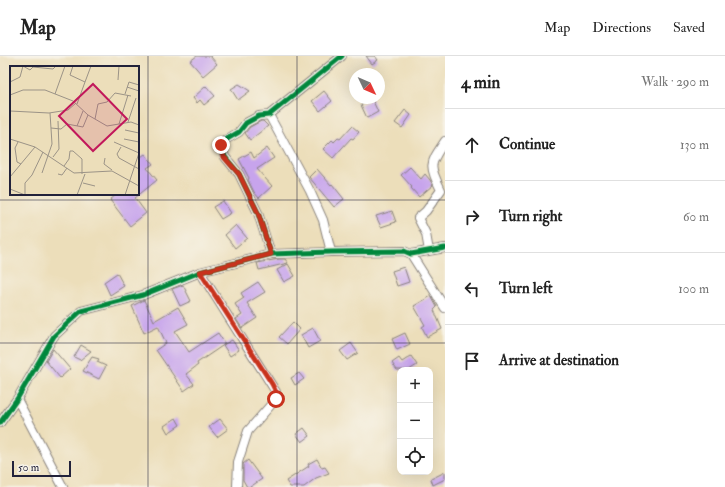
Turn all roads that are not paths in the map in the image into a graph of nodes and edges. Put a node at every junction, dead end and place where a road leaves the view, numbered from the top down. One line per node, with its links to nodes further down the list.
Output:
1 (342, 56): 2 (street)
2 (269, 114): 6 (street); 7 (street)
3 (445, 141): 5 (street)
4 (445, 248): 5 (street)
5 (428, 251): 8 (street)
6 (331, 252): 7 (street); 8 (street)
7 (271, 254): 9 (street)
8 (411, 254): 10 (street)
9 (200, 272): 11 (street); 14 (street)
10 (445, 308)
11 (17, 399): 12 (street); 13 (street)
12 (0, 423)
13 (63, 487)
14 (237, 487)

